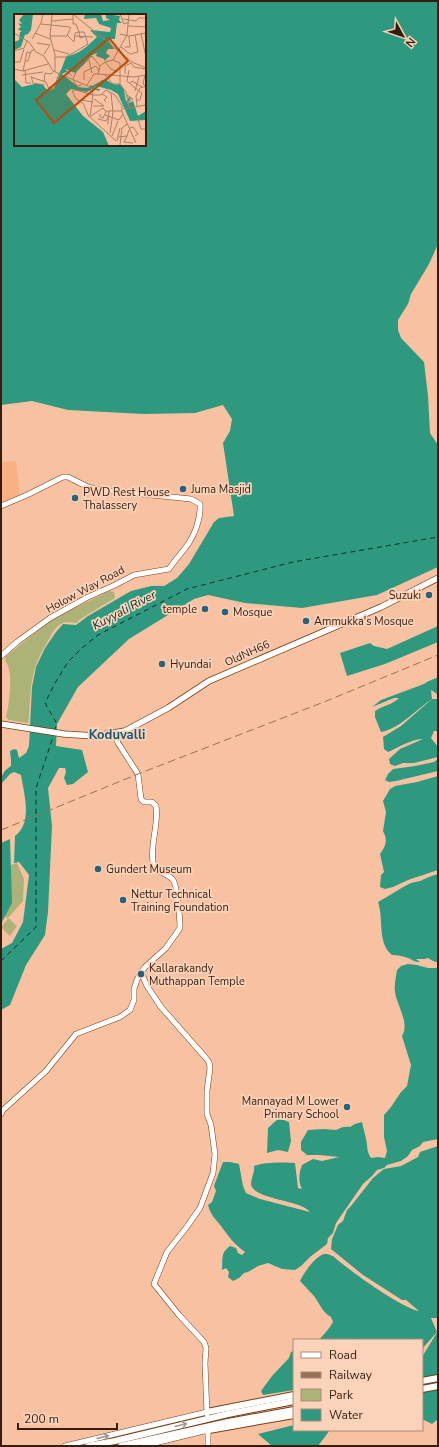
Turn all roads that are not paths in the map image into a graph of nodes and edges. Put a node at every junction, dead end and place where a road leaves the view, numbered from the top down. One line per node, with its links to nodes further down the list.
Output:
1 (1, 506): 3 (main road, Holow Way Road)
2 (438, 578): 5 (main road, OldNH66)
3 (1, 656)
4 (3, 725): 5 (main road, OldNH66)
5 (114, 733): 6 (main road)
6 (141, 972): 7 (main road); 15 (main road)
7 (1, 1114)
8 (438, 1378): 9 (highway)
9 (423, 1381)
10 (438, 1386): 11 (highway)
11 (423, 1389)
12 (293, 1395): 15 (highway)
13 (293, 1401): 19 (highway, one-way to 13)
14 (293, 1410): 20 (highway)
15 (207, 1413): 18 (main road, one-way to 15)
16 (293, 1415): 17 (highway)
17 (208, 1430): 21 (main road); 22 (main road)
18 (65, 1446)
19 (88, 1446)
20 (121, 1446)
21 (143, 1446)
22 (208, 1446)

